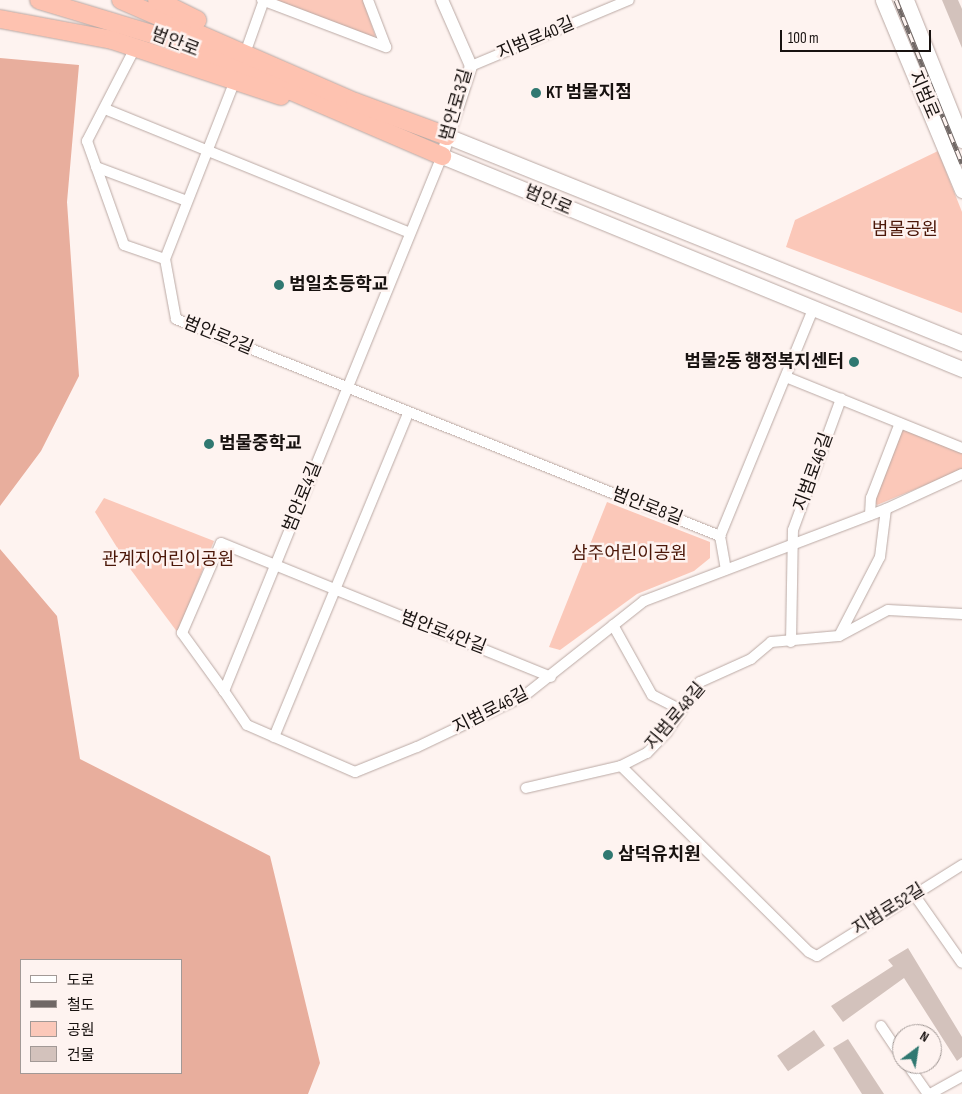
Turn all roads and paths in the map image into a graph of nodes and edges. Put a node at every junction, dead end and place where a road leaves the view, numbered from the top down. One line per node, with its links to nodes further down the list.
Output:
1 (39, 0): 16 (highway, 범안로)
2 (121, 0): 15 (highway, 범안로)
3 (158, 0): 11 (highway)
4 (263, 0): 5 (street); 11 (street)
5 (368, 0)
6 (442, 0): 13 (street, 범안로3길)
7 (629, 0): 13 (street, 지범로40길)
8 (883, 0): 23 (main road, 지범로)
9 (906, 0): 19 (main road)
10 (0, 19): 12 (highway)
11 (248, 45): 15 (highway)
12 (135, 48): 14 (highway); 17 (street, 범안로)
13 (472, 66): 18 (street, 범안로3길)
14 (234, 83): 16 (highway); 20 (street)
15 (355, 102): 18 (highway, 범안로)
16 (332, 108): 21 (highway, 범안로)
17 (105, 109): 20 (street); 22 (street, 범안로)
18 (447, 136): 21 (street, 범안로3길); 29 (main road, 범안로)
19 (962, 140)
20 (208, 148): 24 (street); 25 (street)
21 (442, 156): 25 (street, 범안로4길); 27 (main road, 범안로)
22 (96, 167): 24 (street); 26 (street, 범안로)
23 (962, 190)
24 (187, 202): 26 (street)
25 (410, 233): 33 (street, 범안로4길)
26 (165, 259): 33 (street, 범안로2길)
27 (813, 309): 31 (main road, 범안로); 32 (street)
28 (962, 332): 29 (main road)
29 (938, 335): 30 (main road, 범안로)
30 (962, 344)
31 (962, 369)
32 (786, 376): 34 (street); 41 (street)
33 (346, 389): 35 (street, 범안로8길); 43 (street, 범안로4길)
34 (841, 399): 36 (street); 42 (street, 지범로46길)
35 (408, 413): 41 (street, 범안로8길); 45 (street)
36 (900, 423): 37 (street); 40 (street)
37 (962, 448)
38 (962, 474): 39 (street, 지범로46길)
39 (886, 509): 40 (street, 지범로46길); 48 (street)
40 (870, 515): 42 (street, 지범로46길)
41 (720, 536): 44 (street)
42 (790, 545): 44 (street, 지범로46길); 49 (street, 지범로46길)
43 (275, 565): 45 (street, 범안로4안길); 51 (street, 범안로4길); 51 (street, 범안로4안길)
44 (726, 569): 47 (street, 지범로46길)
45 (334, 590): 50 (street, 범안로4안길); 53 (street)
46 (962, 614): 48 (street, 지범로48길)
47 (613, 625): 50 (street, 지범로46길); 52 (street)
48 (839, 636): 49 (street, 지범로48길)
49 (791, 642): 52 (street, 지범로48길)
50 (551, 677): 53 (street, 지범로46길)
51 (224, 691): 53 (street)
52 (679, 709): 54 (street, 지범로48길)
53 (274, 737)
54 (621, 766): 55 (street, 지범로48길); 57 (street, 지범로52길)
55 (526, 788)
56 (962, 865): 57 (street, 지범로52길)
57 (914, 893): 58 (street)
58 (962, 963)
59 (880, 1026): 60 (street)
60 (892, 1043)
61 (914, 1074): 63 (street)
62 (962, 1076): 63 (street)
63 (929, 1094)

